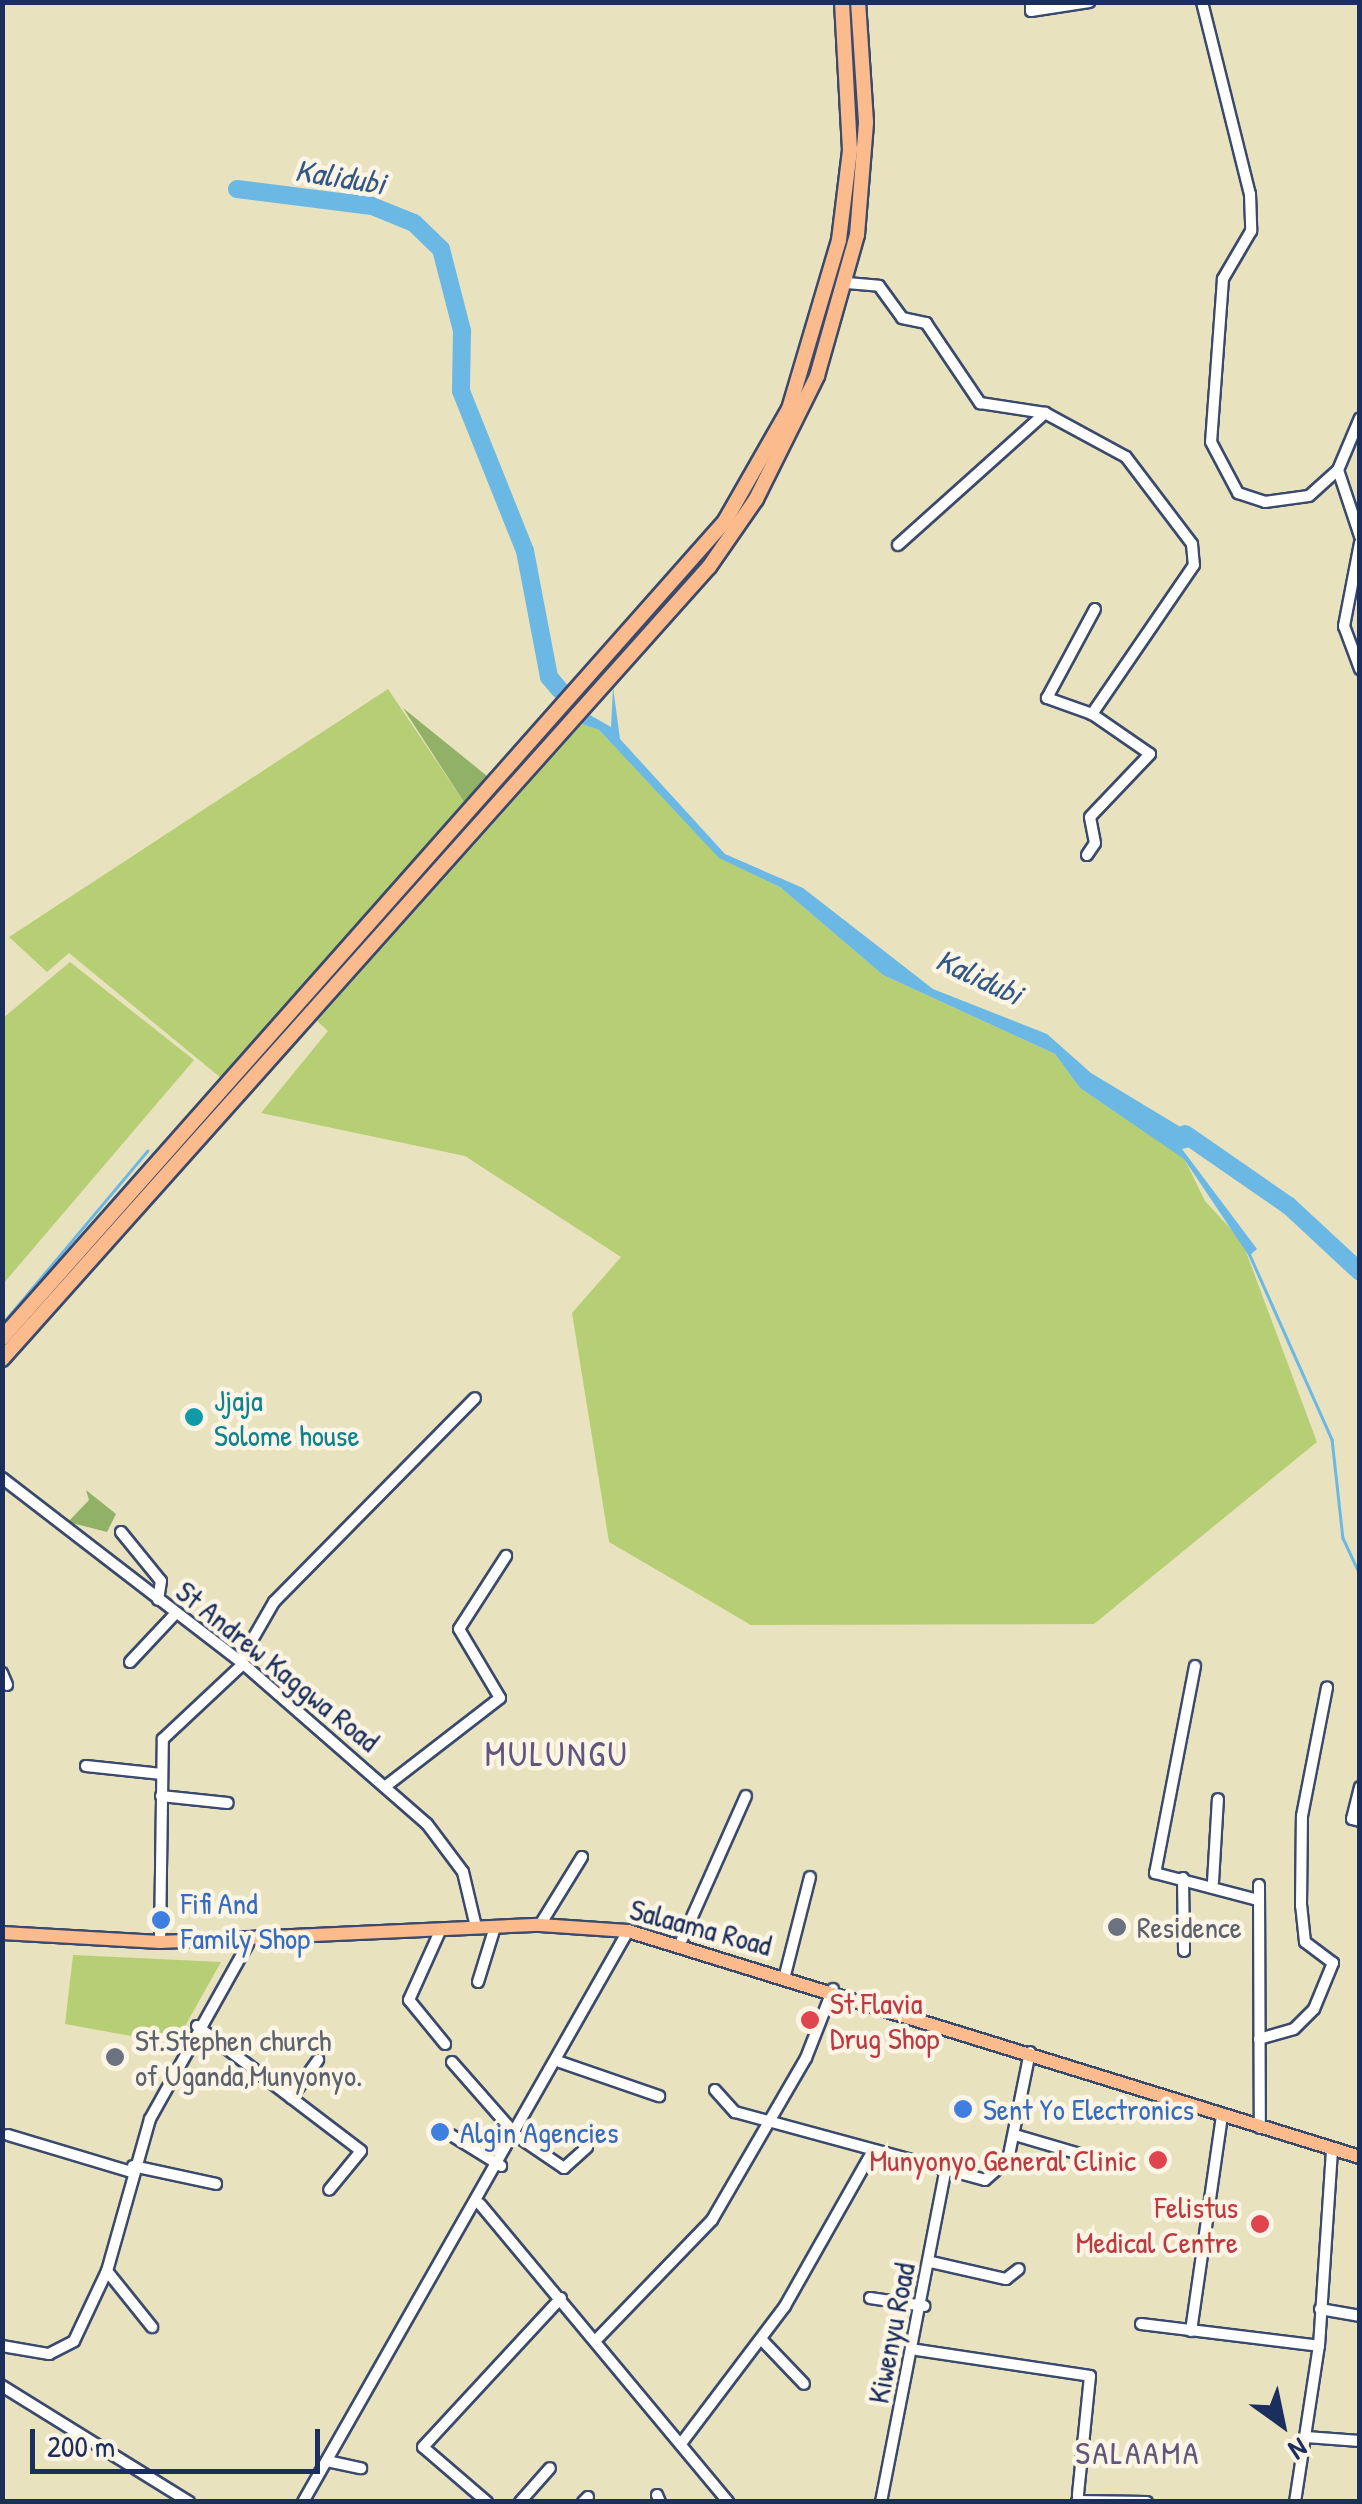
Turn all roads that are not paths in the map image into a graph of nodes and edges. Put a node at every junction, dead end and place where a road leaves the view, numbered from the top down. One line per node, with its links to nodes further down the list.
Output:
1 (842, 2): 16 (highway)
2 (858, 2): 6 (highway)
3 (1030, 2): 4 (street)
4 (1089, 2)
5 (1202, 2): 9 (street)
6 (847, 282): 7 (street); 16 (highway)
7 (1045, 413): 11 (street); 14 (street)
8 (1360, 418): 9 (street)
9 (1338, 470): 10 (street)
10 (1360, 540): 13 (street)
11 (898, 544)
12 (1095, 610): 14 (street)
13 (1360, 669)
14 (1092, 714): 15 (street)
15 (1088, 854)
16 (303, 1012): 17 (highway); 18 (highway)
17 (2, 1338)
18 (2, 1359)
19 (475, 1398): 26 (street)
20 (2, 1478): 23 (street, St Andrew Kaggwa Road)
21 (121, 1532): 23 (street)
22 (506, 1556): 33 (street)
23 (158, 1600): 24 (street, St Andrew Kaggwa Road)
24 (176, 1613): 25 (street); 26 (street, St Andrew Kaggwa Road)
25 (130, 1662)
26 (242, 1663): 32 (street); 33 (street, St Andrew Kaggwa Road)
27 (1195, 1666): 42 (street)
28 (2, 1673): 29 (street)
29 (7, 1685)
30 (1327, 1687): 60 (street)
31 (86, 1766): 32 (street)
32 (162, 1774): 35 (street)
33 (386, 1786): 48 (street, St Andrew Kaggwa Road)
34 (1360, 1787): 39 (street)
35 (161, 1796): 38 (street); 53 (street)
36 (746, 1796): 54 (street)
37 (1218, 1799): 43 (street)
38 (228, 1803)
39 (1360, 1822)
40 (582, 1857): 46 (street)
41 (810, 1877): 56 (street)
42 (1183, 1878): 43 (street); 55 (street)
43 (1213, 1882): 45 (street)
44 (1259, 1885): 45 (street)
45 (1258, 1900): 60 (street)
46 (540, 1925): 47 (main road, Salaama Road); 50 (main road, Salaama Road)
47 (495, 1926): 48 (main road, Salaama Road); 57 (street)
48 (476, 1928): 49 (main road, Salaama Road)
49 (441, 1929): 52 (main road, Salaama Road); 61 (street)
50 (628, 1931): 54 (main road, Salaama Road); 65 (street)
51 (2, 1934): 53 (main road, Salaama Road)
52 (251, 1938): 53 (main road, Salaama Road); 59 (street)
53 (160, 1942)
54 (680, 1944): 56 (main road, Salaama Road)
55 (1184, 1950)
56 (785, 1975): 58 (main road, Salaama Road)
57 (478, 1982)
58 (833, 1988): 62 (main road, Salaama Road); 70 (street)
59 (197, 2026): 68 (street); 82 (street)
60 (1260, 2039): 71 (street)
61 (445, 2044)
62 (1030, 2052): 69 (main road, Salaama Road); 74 (street)
63 (318, 2060): 68 (street)
64 (452, 2062): 75 (street)
65 (560, 2062): 67 (street); 75 (street)
66 (715, 2090): 70 (street)
67 (659, 2096)
68 (291, 2098): 85 (street)
69 (1222, 2116): 71 (main road, Salaama Road); 97 (street)
70 (771, 2120): 78 (street); 98 (street)
71 (1260, 2128): 77 (main road, Salaama Road)
72 (452, 2134): 81 (street)
73 (8, 2135): 82 (street)
74 (1014, 2135): 80 (street); 83 (street)
75 (517, 2136): 76 (street); 81 (street)
76 (587, 2147)
77 (1332, 2149): 79 (main road, Salaama Road); 93 (street)
78 (872, 2152): 83 (street); 99 (street)
79 (1360, 2157)
80 (1093, 2158)
81 (501, 2166): 86 (street)
82 (132, 2169): 84 (street); 88 (street)
83 (945, 2174): 87 (street, Kiwenyu Road)
84 (216, 2184)
85 (329, 2190)
86 (480, 2204): 90 (street); 108 (street)
87 (931, 2262): 89 (street); 92 (street, Kiwenyu Road)
88 (107, 2270): 96 (street); 100 (street)
89 (1019, 2270)
90 (561, 2298): 98 (street); 113 (street)
91 (870, 2298): 92 (street)
92 (924, 2306): 102 (street, Kiwenyu Road)
93 (1320, 2310): 94 (street); 101 (street)
94 (1360, 2316)
95 (1141, 2324): 97 (street)
96 (152, 2326)
97 (1191, 2331): 101 (street)
98 (599, 2337): 106 (street)
99 (761, 2339): 103 (street); 106 (street)
100 (2, 2346)
101 (1319, 2346): 105 (street)
102 (917, 2350): 111 (street); 117 (street, Kiwenyu Road)
103 (804, 2384)
104 (2, 2386): 114 (street)
105 (1306, 2437): 107 (street); 119 (street)
106 (682, 2441): 112 (street)
107 (1360, 2442)
108 (326, 2461): 109 (street); 115 (street)
109 (361, 2468)
110 (550, 2468): 116 (street)
111 (1078, 2498): 118 (street)
112 (721, 2499)
113 (484, 2501)
114 (189, 2502)
115 (302, 2502)
116 (520, 2502)
117 (881, 2502)
118 (1147, 2502)
119 (1295, 2502)

